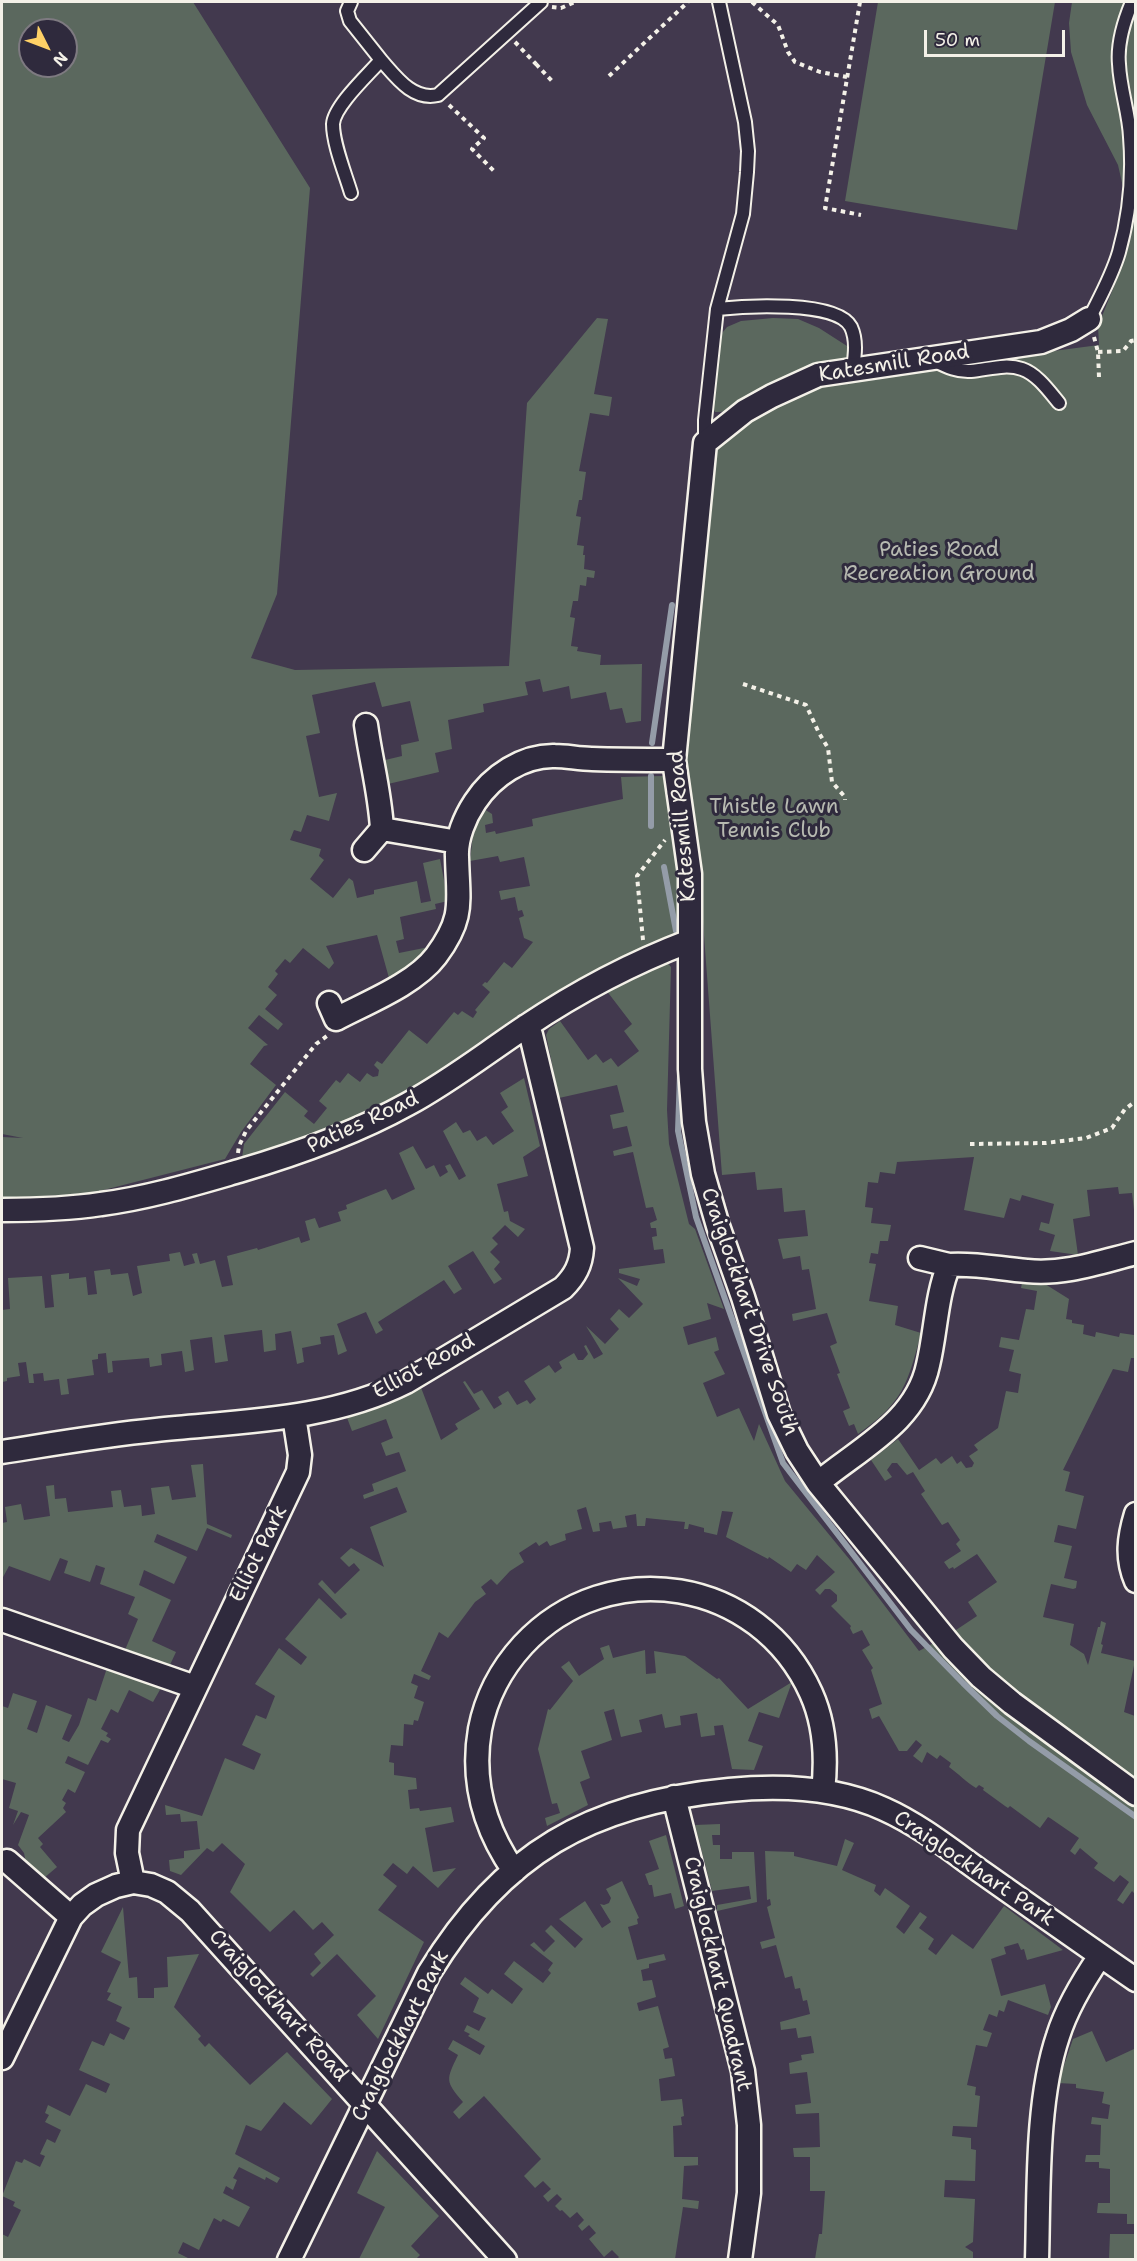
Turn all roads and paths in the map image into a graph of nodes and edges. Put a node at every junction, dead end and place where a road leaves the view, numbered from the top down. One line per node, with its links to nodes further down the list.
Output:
1 (351, 2): 10 (lane)
2 (541, 2): 3 (path); 14 (lane)
3 (575, 2)
4 (688, 2): 11 (path)
5 (719, 2): 18 (lane)
6 (752, 2): 12 (path)
7 (860, 2): 12 (path)
8 (1132, 2): 19 (lane, Katesmill Road)
9 (519, 46): 13 (path)
10 (381, 60): 14 (lane); 16 (lane)
11 (609, 76)
12 (847, 77): 17 (path)
13 (552, 81)
14 (438, 95): 15 (path)
15 (494, 171)
16 (351, 193)
17 (861, 215)
18 (717, 309): 22 (lane); 25 (lane)
19 (1089, 319): 21 (street, Katesmill Road)
20 (1136, 340): 23 (path)
21 (931, 358): 22 (street, Katesmill Road); 24 (lane)
22 (853, 368): 25 (street, Katesmill Road)
23 (1099, 376)
24 (1059, 403)
25 (705, 443): 28 (street, Katesmill Road)
26 (744, 684): 29 (path)
27 (366, 725): 31 (street)
28 (674, 760): 30 (street, Katesmill Road); 32 (street)
29 (845, 800)
30 (681, 820): 34 (street, Katesmill Road); 35 (path)
31 (382, 829): 32 (street); 33 (street)
32 (458, 843): 36 (street)
33 (364, 850)
34 (690, 941): 35 (street, Paties Road); 47 (street, Craiglockhart Drive South)
35 (645, 958): 37 (street, Paties Road)
36 (331, 1019): 40 (path)
37 (526, 1026): 40 (street, Paties Road); 45 (street, Elliot Road)
38 (1136, 1101): 39 (path)
39 (970, 1144)
40 (238, 1171): 41 (street, Paties Road)
41 (2, 1210)
42 (1136, 1253): 44 (street)
43 (920, 1258): 44 (street)
44 (949, 1265): 47 (street)
45 (294, 1416): 46 (street, Elliot Road); 51 (street, Elliot Park)
46 (2, 1452)
47 (818, 1483): 53 (street, Craiglockhart Drive South)
48 (1136, 1514): 49 (street)
49 (1136, 1581)
50 (2, 1620): 51 (street)
51 (195, 1687): 57 (street, Elliot Park)
52 (823, 1791): 54 (street, Craiglockhart Park); 56 (street); 59 (street, Craiglockhart Park)
53 (1136, 1794)
54 (675, 1797): 56 (street, Craiglockhart Park); 66 (street, Craiglockhart Quadrant)
55 (7, 1861): 58 (street)
56 (514, 1871): 63 (street, Craiglockhart Park)
57 (133, 1882): 58 (street); 63 (street, Craiglockhart Road)
58 (71, 1917): 61 (street)
59 (1100, 1956): 60 (street, Craiglockhart Park); 67 (street)
60 (1136, 1980)
61 (9, 2021): 62 (street)
62 (2, 2058)
63 (366, 2103): 64 (street, Craiglockhart Park); 65 (street, Craiglockhart Road)
64 (289, 2259)
65 (505, 2259)
66 (740, 2259)
67 (1037, 2259)

